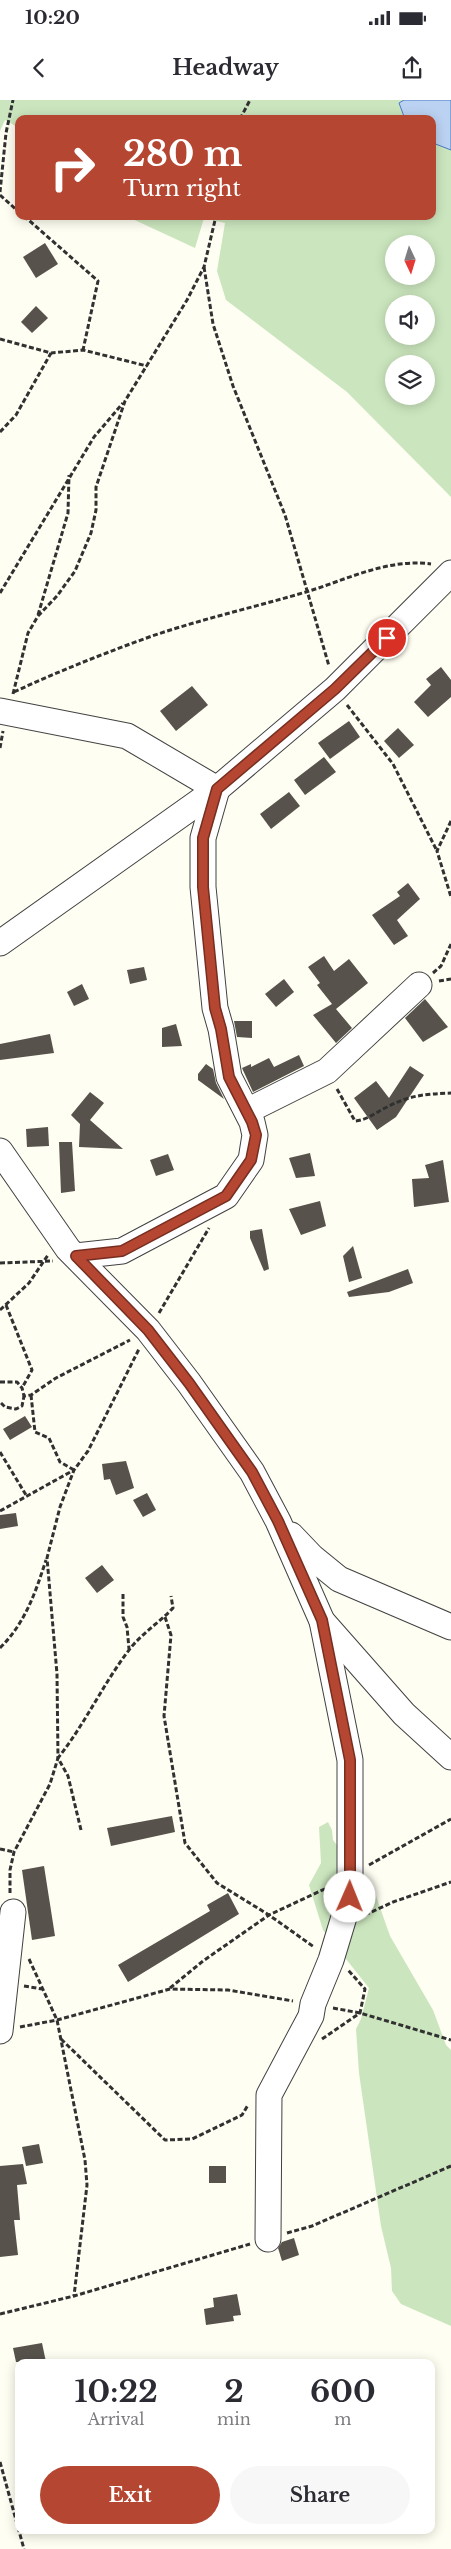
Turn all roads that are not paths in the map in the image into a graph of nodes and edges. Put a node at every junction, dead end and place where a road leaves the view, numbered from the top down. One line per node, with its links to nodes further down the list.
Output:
1 (442, 568): 3 (street)
2 (7, 705): 3 (street)
3 (217, 789): 4 (street); 6 (street)
4 (0, 942)
5 (419, 985): 6 (street)
6 (247, 1111): 8 (street)
7 (0, 1151): 8 (street)
8 (76, 1256): 9 (street)
9 (278, 1521): 10 (street); 11 (street)
10 (322, 1620): 12 (street); 15 (street)
11 (451, 1627)
12 (451, 1757)
13 (13, 1912): 14 (street)
14 (0, 2031)
15 (268, 2239)

